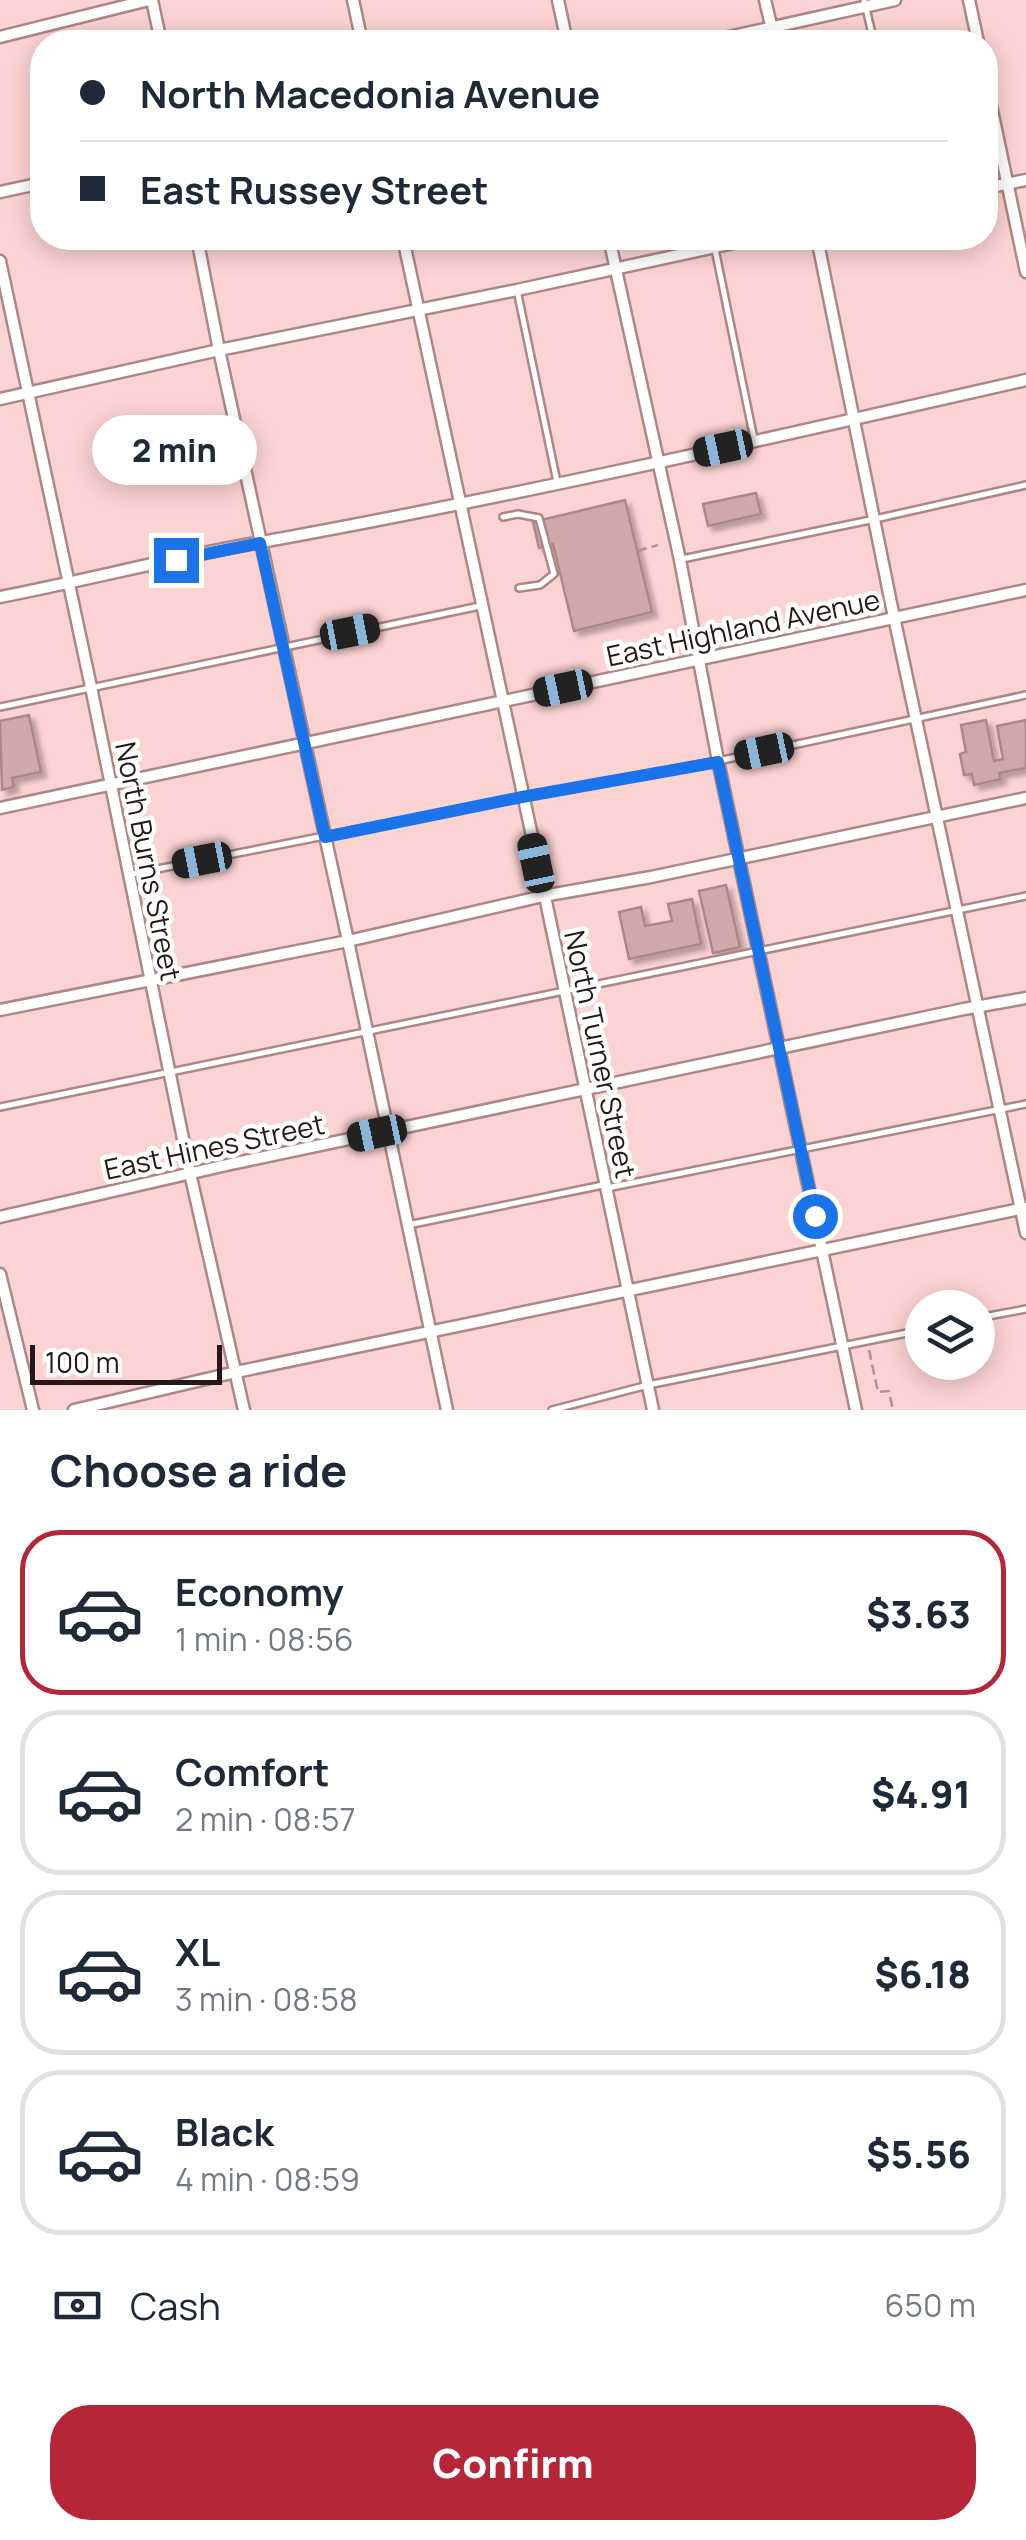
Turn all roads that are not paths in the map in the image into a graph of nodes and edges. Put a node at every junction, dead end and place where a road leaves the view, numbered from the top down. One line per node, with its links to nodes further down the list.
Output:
1 (151, 0): 9 (street); 15 (street)
2 (353, 0): 10 (street)
3 (558, 0): 11 (street)
4 (765, 0): 8 (street)
5 (894, 0): 7 (street)
6 (968, 0): 14 (street)
7 (865, 3): 8 (street); 13 (lane)
8 (772, 28): 12 (street)
9 (158, 30)
10 (359, 30)
11 (564, 30)
12 (763, 30)
13 (871, 30)
14 (975, 30)
15 (0, 37)
16 (998, 137): 18 (street)
17 (1026, 180): 18 (street)
18 (1008, 184): 20 (street); 30 (street)
19 (30, 186): 21 (street)
20 (998, 186)
21 (0, 192)
22 (199, 250): 33 (street)
23 (406, 250): 32 (street, North Turner Street)
24 (612, 250): 29 (street)
25 (699, 250): 29 (street)
26 (715, 250): 38 (lane)
27 (819, 250): 37 (street)
28 (0, 260): 35 (street, North Burns Street)
29 (616, 267): 31 (street); 39 (street)
30 (1026, 272)
31 (517, 290): 32 (street); 40 (lane)
32 (418, 308): 33 (street); 42 (street, North Turner Street)
33 (219, 350): 35 (street); 45 (street)
34 (1026, 380): 37 (street)
35 (29, 393): 36 (street); 47 (street, North Burns Street)
36 (0, 399)
37 (854, 419): 38 (street); 44 (street)
38 (755, 442): 39 (street)
39 (659, 462): 40 (street); 46 (street)
40 (557, 482): 42 (street)
41 (1026, 485): 44 (lane)
42 (461, 504): 45 (street); 51 (street, North Turner Street)
43 (503, 516): 48 (lane)
44 (875, 520): 46 (lane); 52 (street)
45 (260, 543): 47 (street); 53 (street)
46 (680, 560): 54 (street)
47 (69, 584): 50 (street); 55 (street, North Burns Street)
48 (518, 588)
49 (1026, 590): 52 (street, East Highland Avenue)
50 (0, 597)
51 (483, 605): 53 (lane); 57 (street, North Turner Street)
52 (894, 618): 54 (street, East Highland Avenue); 59 (street)
53 (284, 646): 55 (lane); 60 (street)
54 (699, 659): 57 (street, East Highland Avenue); 61 (street)
55 (91, 688): 58 (lane); 62 (street, North Burns Street)
56 (1026, 695): 59 (lane)
57 (505, 700): 60 (street, East Highland Avenue); 63 (street, North Turner Street)
58 (0, 707)
59 (917, 718): 61 (lane); 66 (street)
60 (304, 742): 62 (street, East Highland Avenue); 67 (street)
61 (718, 762): 63 (lane); 68 (street)
62 (110, 784): 65 (street, East Highland Avenue); 69 (street, North Burns Street)
63 (522, 797): 67 (lane); 70 (street, North Turner Street)
64 (1026, 798): 66 (street)
65 (0, 808)
66 (937, 817): 68 (street); 72 (street)
67 (325, 837): 69 (lane); 73 (street)
68 (738, 858): 70 (street); 74 (street)
69 (128, 874): 75 (street, North Burns Street)
70 (543, 896): 73 (street); 76 (street, North Turner Street)
71 (1026, 896): 72 (lane)
72 (956, 910): 74 (lane); 78 (street)
73 (348, 941): 75 (street); 80 (street)
74 (757, 949): 76 (lane); 81 (street)
75 (150, 981): 79 (street); 82 (street, North Burns Street)
76 (564, 992): 80 (lane); 83 (street, North Turner Street)
77 (1026, 998): 78 (street, East Hines Street)
78 (977, 1008): 81 (street, East Hines Street); 86 (street)
79 (0, 1010)
80 (367, 1031): 82 (lane); 87 (street)
81 (778, 1048): 83 (street, East Hines Street); 88 (street)
82 (169, 1073): 85 (lane); 89 (street, North Burns Street)
83 (586, 1088): 87 (street, East Hines Street); 90 (street, North Turner Street)
84 (1026, 1104): 86 (lane)
85 (0, 1106)
86 (999, 1110): 88 (lane); 91 (street)
87 (388, 1131): 89 (street, East Hines Street); 93 (street)
88 (800, 1150): 90 (lane); 95 (street)
89 (190, 1173): 92 (street, East Hines Street); 103 (street, North Burns Street)
90 (606, 1186): 93 (lane); 97 (street, North Turner Street)
91 (1024, 1208): 94 (street); 95 (street)
92 (0, 1217)
93 (407, 1225): 100 (street)
94 (1026, 1233)
95 (822, 1250): 97 (street); 102 (street)
96 (0, 1274): 105 (street)
97 (630, 1292): 100 (street); 104 (street, North Turner Street)
98 (1026, 1309): 99 (lane)
99 (995, 1315)
100 (430, 1332): 103 (street); 108 (street)
101 (905, 1334): 102 (lane)
102 (842, 1347): 104 (lane); 111 (street)
103 (236, 1372): 106 (street); 107 (street, North Burns Street)
104 (648, 1385): 109 (lane); 110 (street, North Turner Street)
105 (34, 1410)
106 (74, 1410)
107 (244, 1410)
108 (446, 1410)
109 (552, 1410)
110 (653, 1410)
111 (856, 1410)

